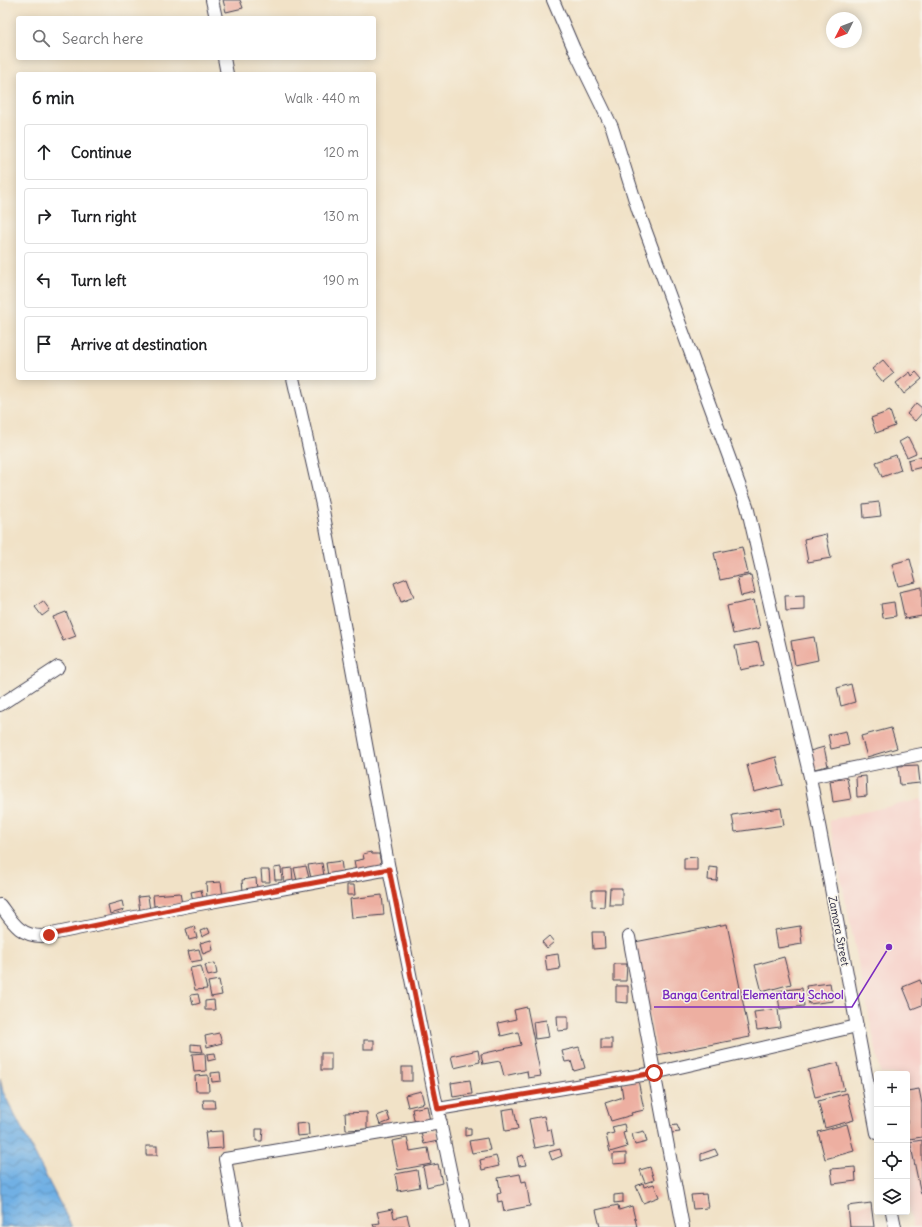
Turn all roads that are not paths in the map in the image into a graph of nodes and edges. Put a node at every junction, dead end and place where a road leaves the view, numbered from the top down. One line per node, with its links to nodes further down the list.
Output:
1 (212, 0): 3 (street)
2 (553, 0): 10 (street, Zamora Street)
3 (216, 16)
4 (224, 60): 5 (street)
5 (227, 72)
6 (293, 380): 11 (street)
7 (58, 667): 8 (street)
8 (0, 705)
9 (922, 754): 10 (street)
10 (810, 777): 14 (street, Zamora Street)
11 (389, 869): 12 (street); 16 (street)
12 (0, 905)
13 (629, 937): 15 (street)
14 (857, 1026): 15 (street); 17 (street, Zamora Street)
15 (654, 1073): 16 (street); 22 (street)
16 (438, 1109): 18 (street)
17 (874, 1117)
18 (441, 1123): 20 (street); 21 (street)
19 (893, 1215): 23 (street)
20 (237, 1227)
21 (462, 1227)
22 (683, 1227)
23 (895, 1227)

